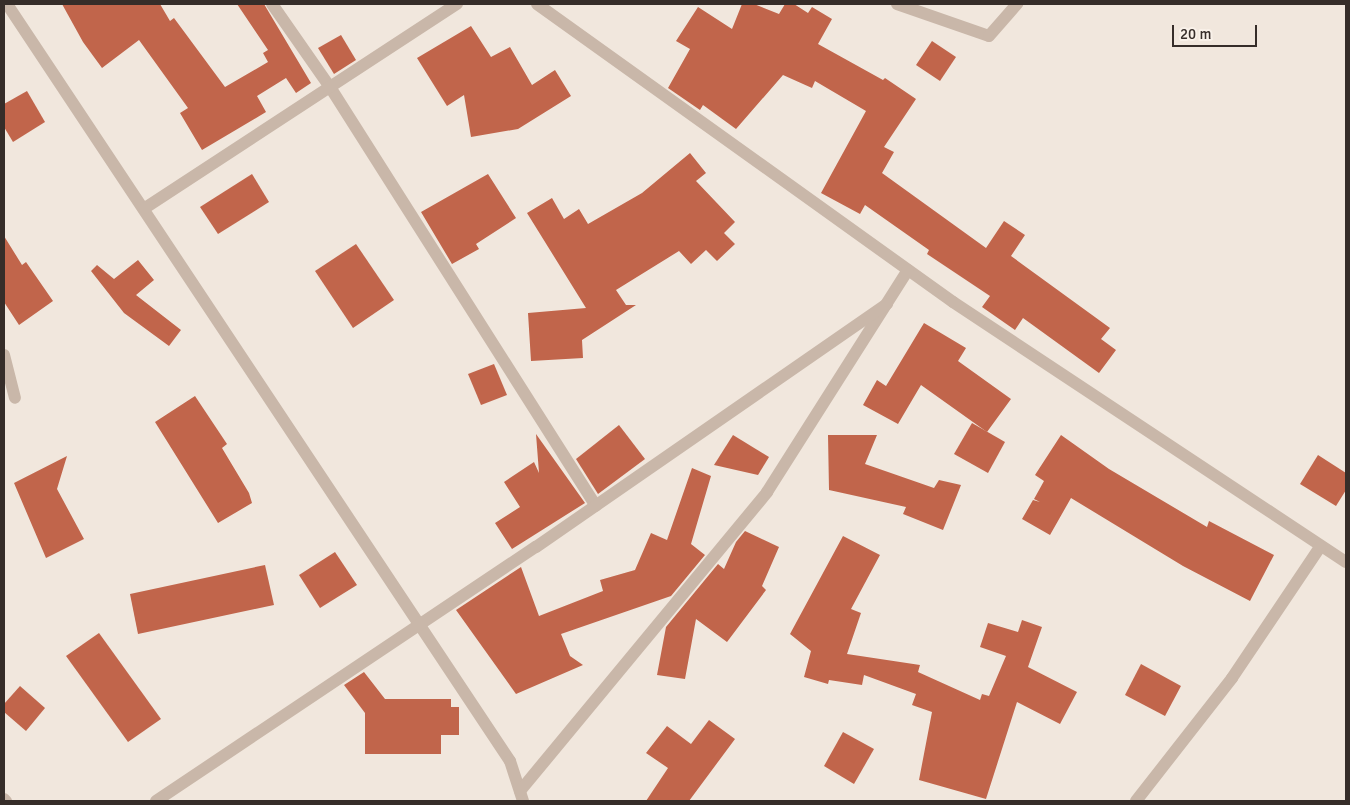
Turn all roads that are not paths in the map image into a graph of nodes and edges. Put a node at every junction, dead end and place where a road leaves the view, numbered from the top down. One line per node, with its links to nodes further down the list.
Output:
1 (7, 4): 8 (street)
2 (272, 4): 7 (street)
3 (457, 4): 7 (street)
4 (537, 4): 9 (street)
5 (896, 4): 6 (street)
6 (1017, 4)
7 (330, 87): 8 (street); 13 (street)
8 (145, 208): 16 (street)
9 (908, 270): 10 (street); 14 (street)
10 (887, 304): 13 (street); 17 (street)
11 (4, 355): 12 (street)
12 (15, 398)
13 (596, 506): 16 (street)
14 (1320, 547): 15 (street); 19 (street)
15 (1346, 562)
16 (420, 622): 17 (street); 18 (street)
17 (521, 796)
18 (156, 801)
19 (1136, 801)

